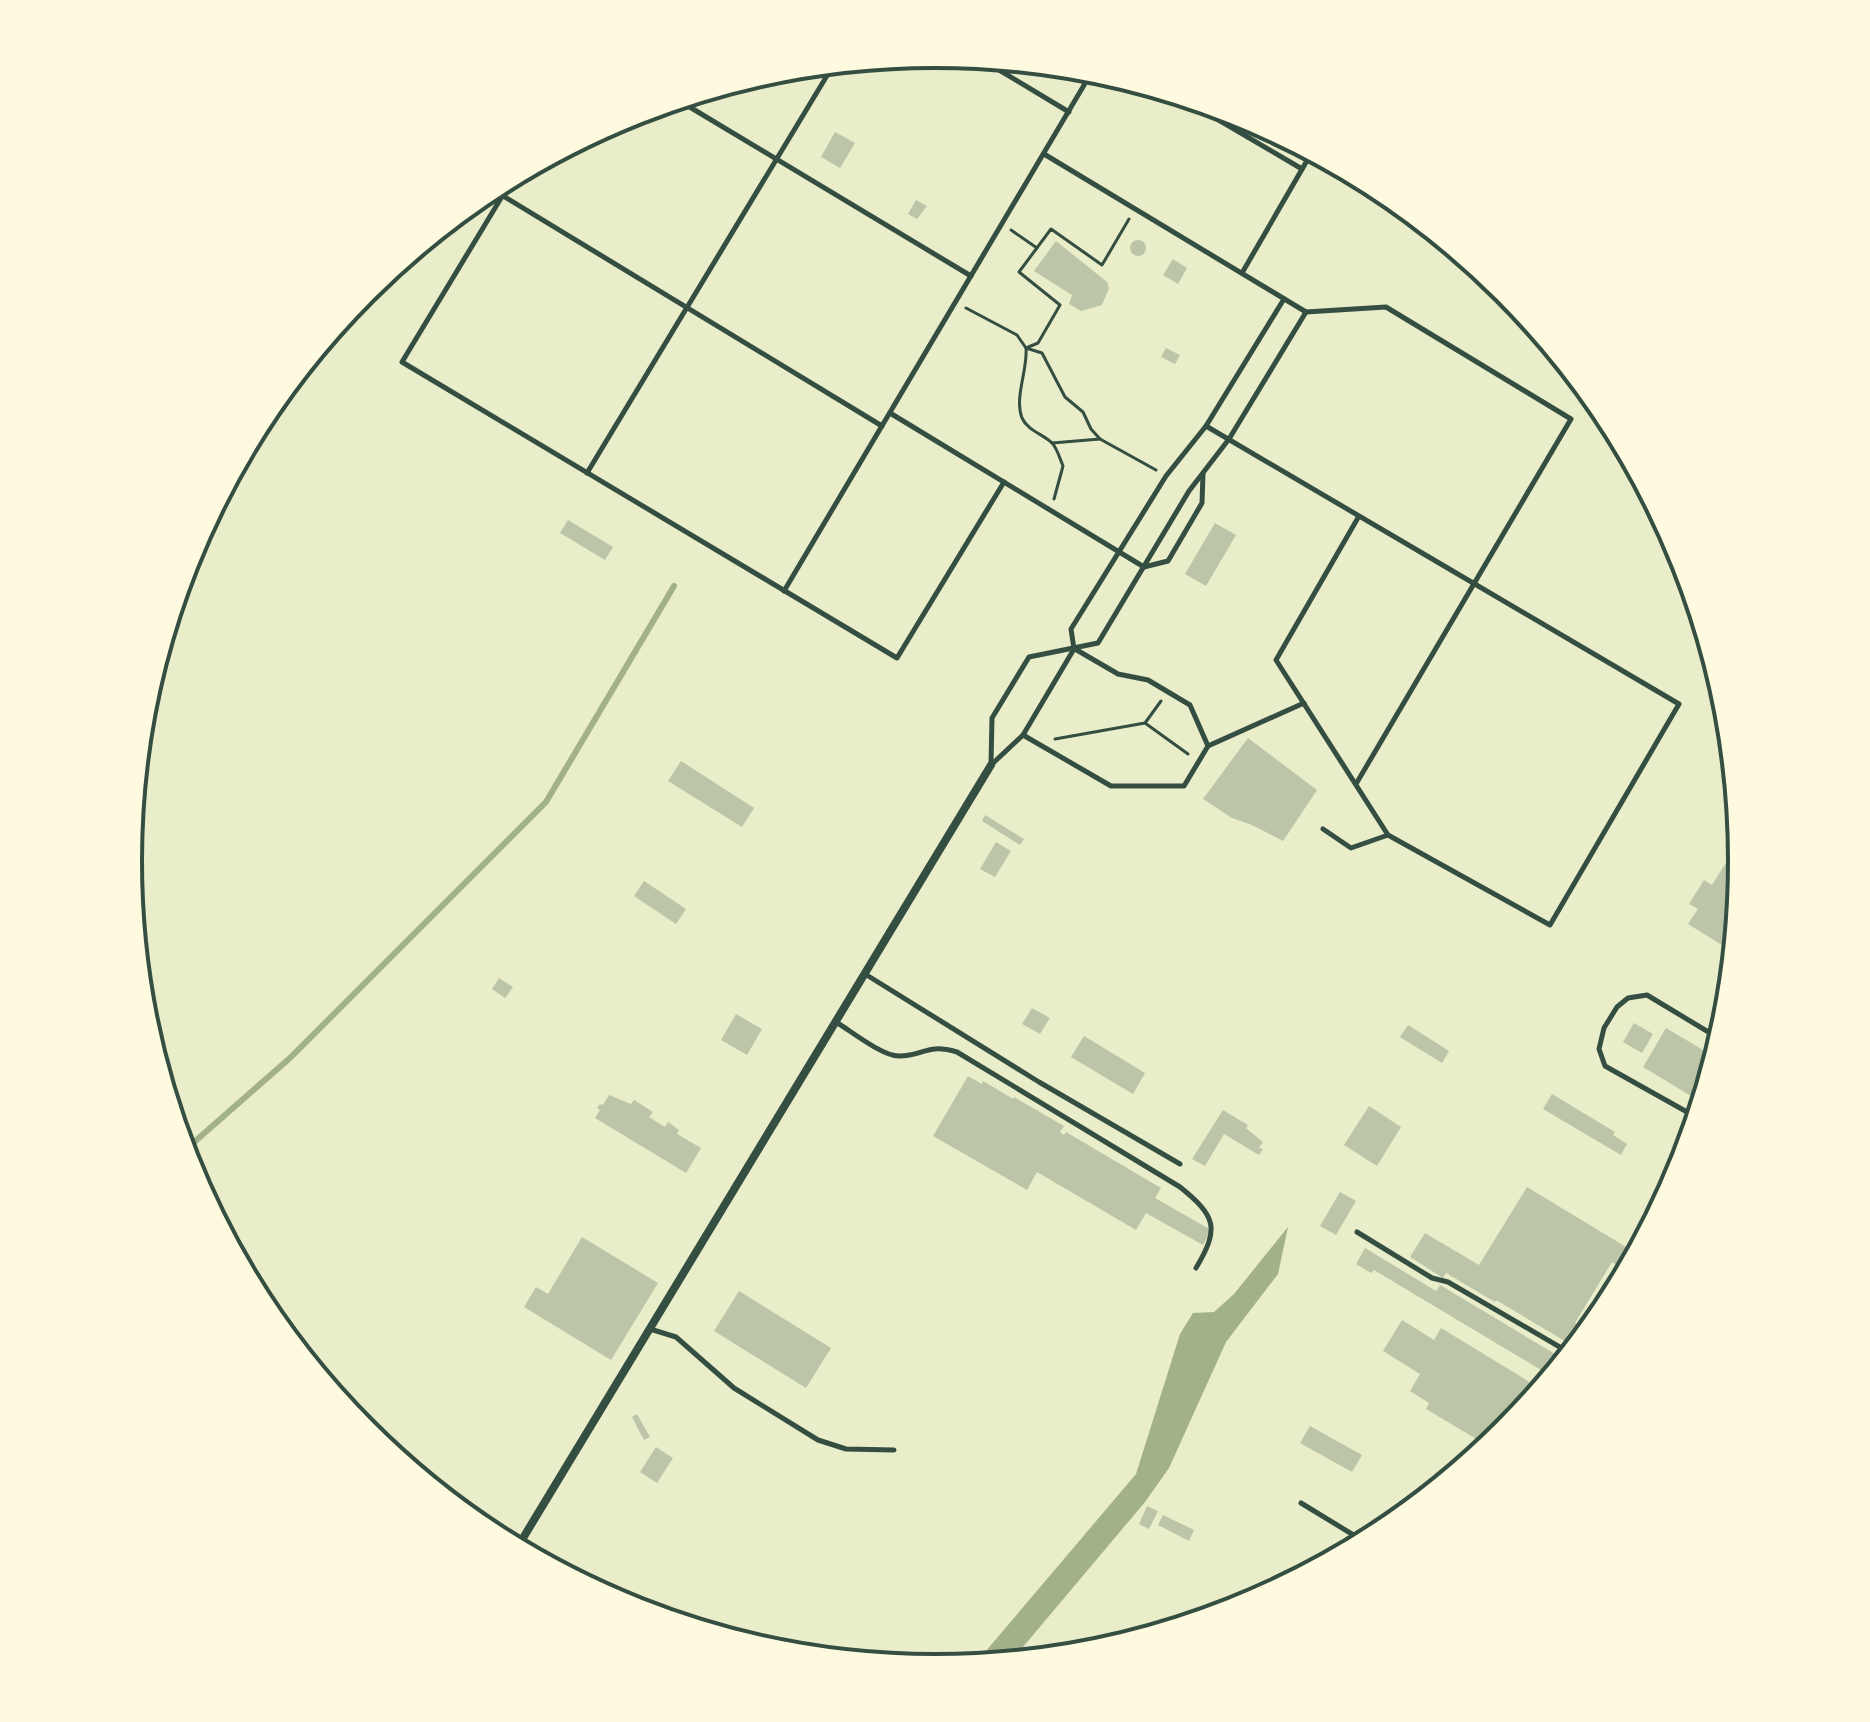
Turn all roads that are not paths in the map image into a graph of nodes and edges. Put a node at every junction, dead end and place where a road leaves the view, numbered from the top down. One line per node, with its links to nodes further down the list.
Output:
1 (1001, 71): 5 (lane)
2 (827, 76): 8 (lane)
3 (1086, 82): 5 (lane)
4 (690, 107): 8 (lane)
5 (1069, 112): 7 (lane)
6 (1222, 122): 10 (lane)
7 (1044, 154): 13 (lane); 14 (lane)
8 (776, 159): 14 (lane); 16 (lane)
9 (1307, 161): 10 (lane)
10 (1302, 169): 13 (lane)
11 (504, 196): 16 (lane)
12 (502, 197): 22 (lane)
13 (1242, 273): 15 (lane)
14 (971, 276): 18 (lane)
15 (1284, 299): 17 (lane); 20 (lane)
16 (687, 308): 19 (lane); 22 (lane)
17 (1306, 312): 21 (lane); 28 (lane)
18 (890, 413): 19 (lane); 24 (lane)
19 (882, 426): 29 (lane)
20 (1206, 426): 21 (lane); 26 (lane)
21 (1229, 439): 23 (lane); 25 (lane)
22 (587, 473): 29 (lane)
23 (1203, 473): 27 (lane); 27 (lane)
24 (1004, 482): 26 (lane); 29 (lane)
25 (1359, 516): 28 (lane); 31 (lane)
26 (1119, 552): 27 (lane); 30 (lane)
27 (1144, 567): 30 (lane)
28 (1474, 584): 35 (lane); 37 (lane)
29 (784, 591)
30 (1074, 649): 32 (lane); 33 (lane); 34 (lane)
31 (1304, 703): 33 (lane); 35 (lane)
32 (1023, 735): 33 (lane); 34 (lane)
33 (1208, 746)
34 (991, 765): 38 (street)
35 (1356, 784): 37 (lane)
36 (1323, 829): 37 (lane)
37 (1388, 835)
38 (865, 974): 39 (street); 42 (lane)
39 (835, 1022): 44 (lane); 45 (street)
40 (1709, 1032): 41 (lane)
41 (1687, 1112)
42 (1180, 1164)
43 (1357, 1232): 46 (lane)
44 (1196, 1268)
45 (650, 1329): 47 (lane); 50 (street)
46 (1561, 1348)
47 (894, 1450)
48 (1301, 1503): 49 (lane)
49 (1353, 1535)
50 (523, 1538)

